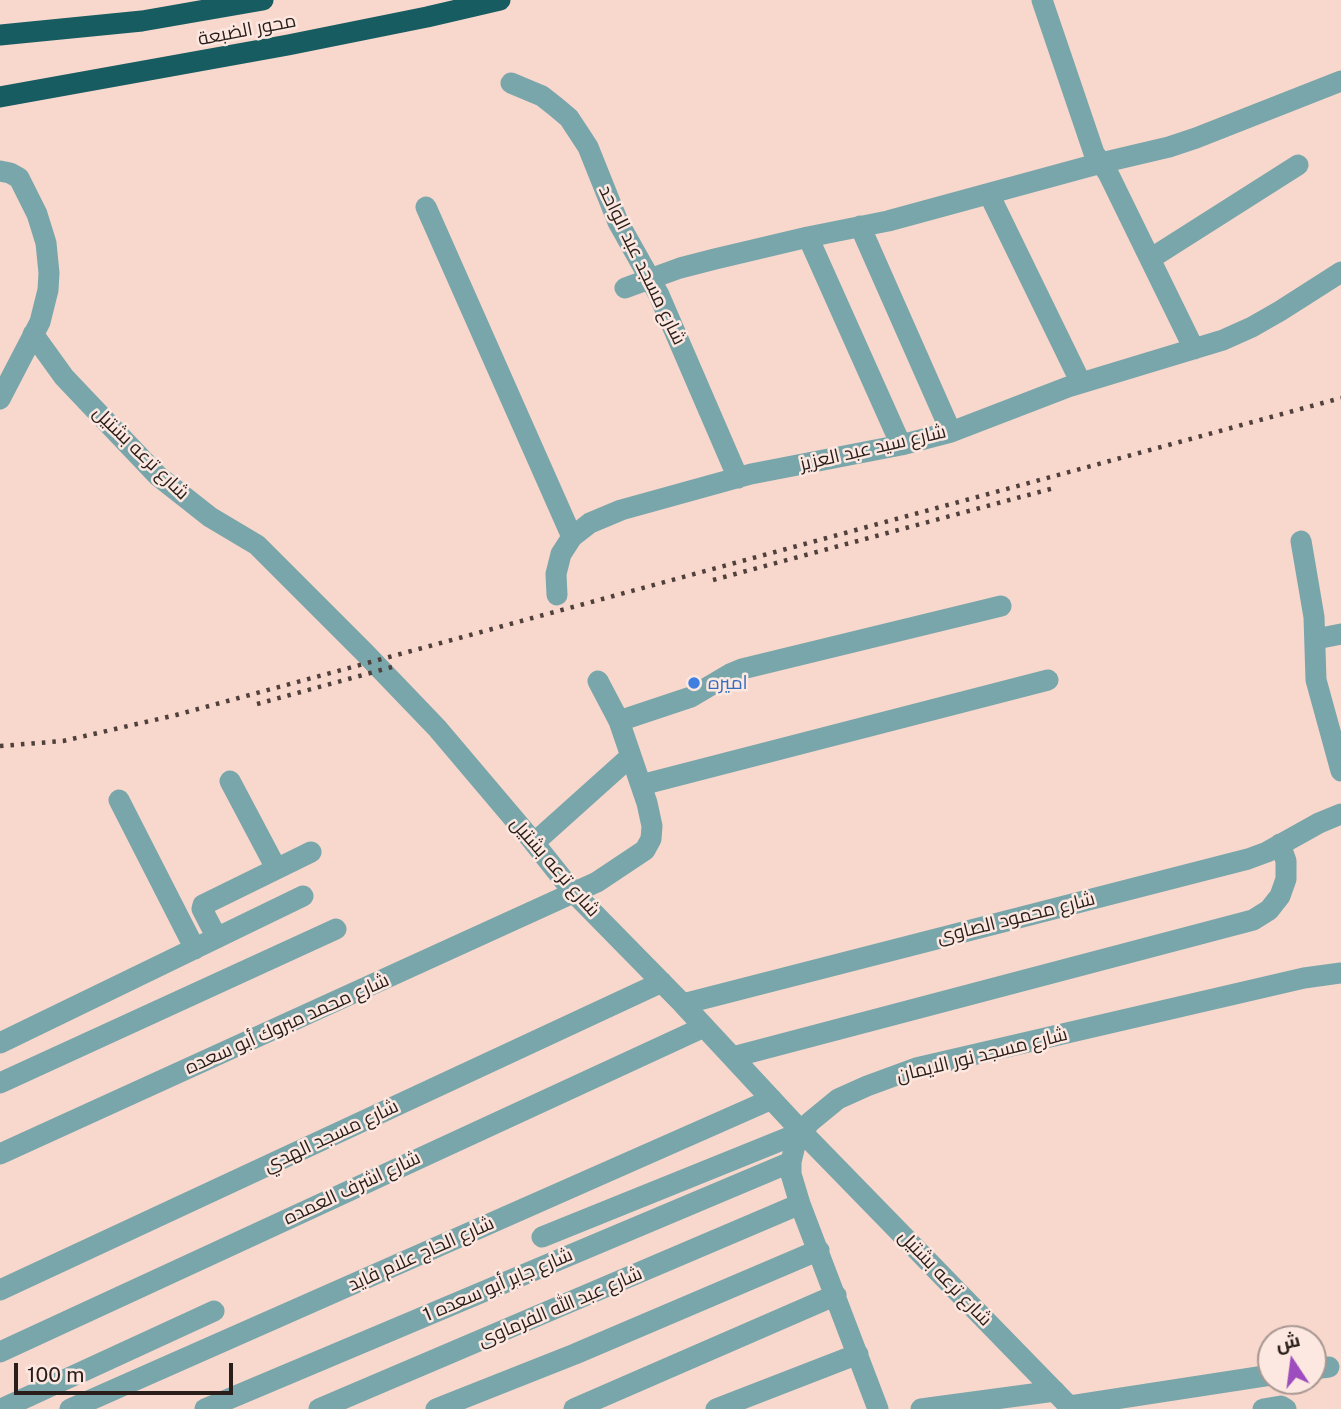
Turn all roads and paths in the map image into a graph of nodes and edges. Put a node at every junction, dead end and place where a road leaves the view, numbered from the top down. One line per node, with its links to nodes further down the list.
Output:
1 (263, 0): 4 (highway, محور الضبعة)
2 (500, 0): 7 (highway, محور الضبعة)
3 (1042, 0): 8 (street)
4 (0, 35)
5 (1341, 81): 8 (street)
6 (511, 83): 17 (street, شارع مسجد عبد الواحد)
7 (0, 97)
8 (1101, 163): 11 (street); 15 (street)
9 (1298, 165): 15 (street)
10 (0, 172): 19 (street)
11 (989, 194): 13 (street); 21 (street)
12 (426, 207): 26 (street)
13 (860, 226): 14 (street); 23 (street)
14 (808, 237): 17 (street); 24 (street)
15 (1150, 259): 20 (street)
16 (1341, 272): 20 (street, شارع سيد عبد العزيز)
17 (651, 279): 18 (street); 25 (street, شارع مسجد عبد الواحد)
18 (625, 288)
19 (33, 334): 22 (street); 41 (street, شارع ترعه بشتيل)
20 (1194, 349): 21 (street, شارع سيد عبد العزيز)
21 (1081, 383): 23 (street, شارع سيد عبد العزيز)
22 (0, 399)
23 (951, 432): 24 (street, شارع سيد عبد العزيز)
24 (901, 445): 25 (street, شارع سيد عبد العزيز)
25 (738, 478): 26 (street, شارع سيد عبد العزيز)
26 (572, 537): 28 (street)
27 (1301, 541): 31 (street)
28 (557, 595)
29 (1001, 606): 34 (street)
30 (1341, 634): 31 (street)
31 (1316, 639): 36 (street)
32 (1048, 680): 38 (street)
33 (598, 681): 34 (street)
34 (619, 721): 35 (street)
35 (631, 755): 38 (street); 41 (street)
36 (1340, 764)
37 (230, 781): 44 (street)
38 (641, 785): 45 (street)
39 (119, 800): 49 (street)
40 (1341, 814): 42 (street, شارع محمود الصاوى)
41 (534, 843): 45 (street, شارع ترعه بشتيل)
42 (1280, 844): 52 (street, شارع محمود الصاوى); 55 (street)
43 (311, 852): 44 (street)
44 (276, 868): 48 (street)
45 (574, 893): 51 (street, شارع ترعه بشتيل); 59 (street, شارع محمد مبروك أبو سعده)
46 (303, 896): 48 (street)
47 (336, 929): 56 (street)
48 (217, 938): 49 (street)
49 (195, 949): 54 (street)
50 (1341, 972): 58 (street, شارع مسجد نور الايمان)
51 (662, 982): 52 (street, شارع ترعه بشتيل); 64 (street, شارع مسجد الهدي)
52 (683, 1004): 53 (street, شارع ترعه بشتيل)
53 (704, 1027): 55 (street, شارع ترعه بشتيل); 67 (street, شارع اشرف العمده)
54 (0, 1043)
55 (733, 1057): 57 (street, شارع ترعه بشتيل)
56 (0, 1083)
57 (772, 1099): 58 (street, شارع ترعه بشتيل); 73 (street, شارع الحاج علام فايد)
58 (802, 1132): 60 (street, شارع مسجد نور الايمان); 62 (street); 70 (street, شارع ترعه بشتيل)
59 (0, 1154)
60 (790, 1162): 61 (street); 74 (street, شارع جابر أبو سعده 1)
61 (800, 1204): 63 (street); 75 (street, شارع عبد الله الفرماوى)
62 (542, 1237)
63 (819, 1250): 65 (street); 76 (street)
64 (0, 1290)
65 (836, 1295): 68 (street); 77 (street)
66 (214, 1311): 72 (street)
67 (0, 1352)
68 (858, 1354): 78 (street); 79 (street)
69 (1257, 1378): 71 (street)
70 (1055, 1391): 71 (street, شارع ترعه بشتيل); 80 (street)
71 (1071, 1408)
72 (1, 1409)
73 (70, 1409)
74 (205, 1409)
75 (319, 1409)
76 (436, 1409)
77 (574, 1409)
78 (716, 1409)
79 (878, 1409)
80 (921, 1409)
81 (1263, 1409): 82 (street)
82 (1286, 1409)

